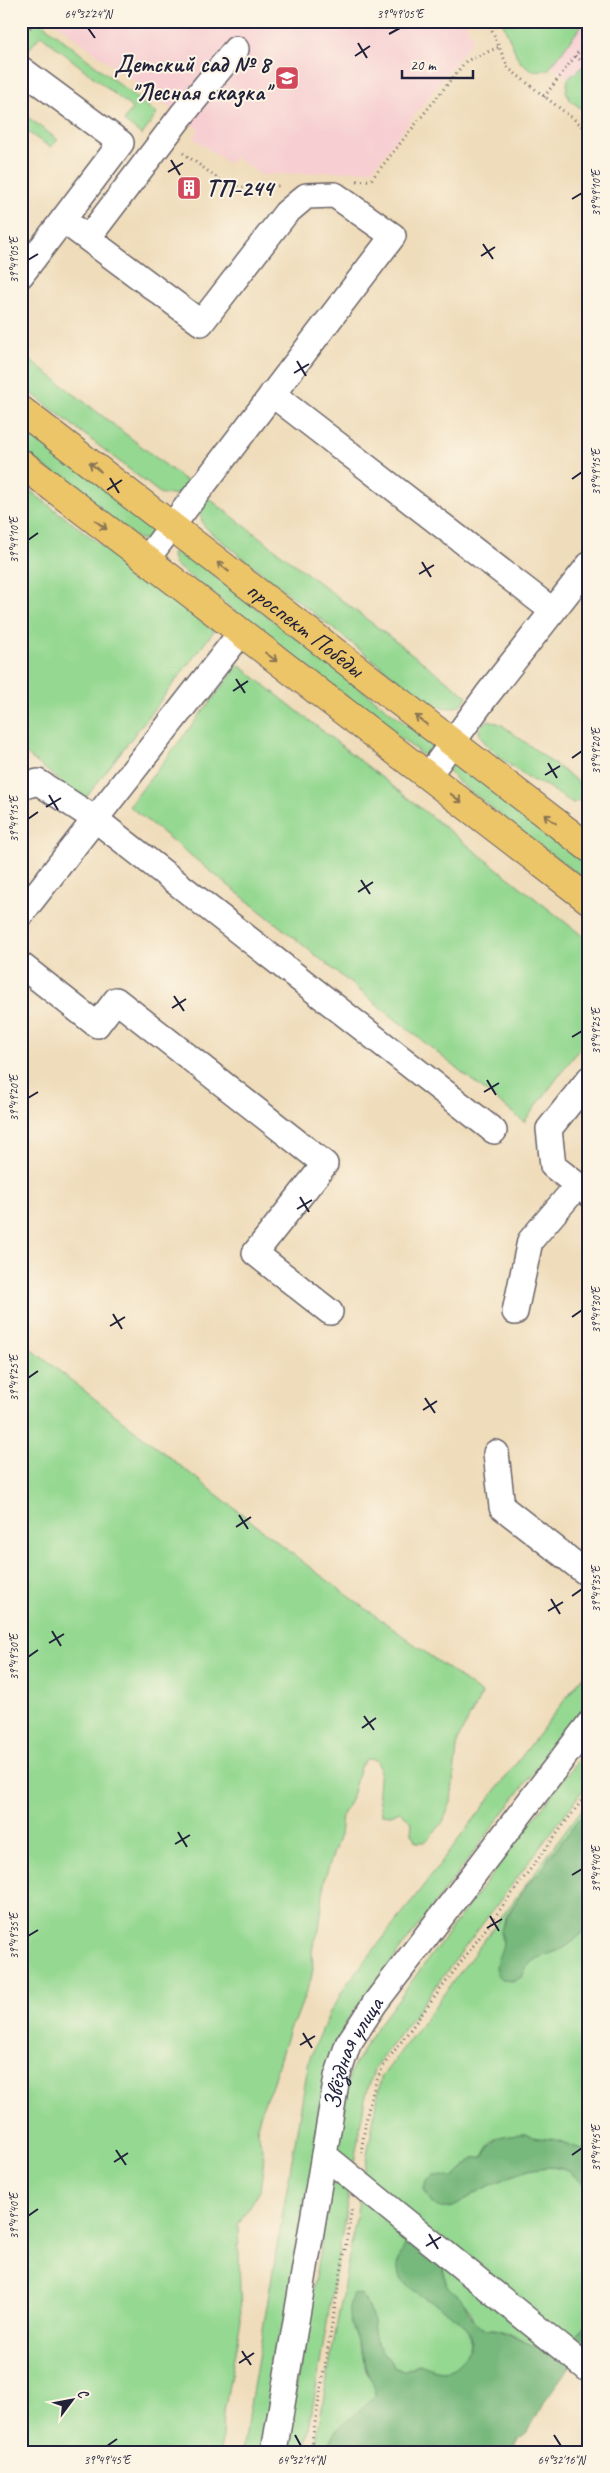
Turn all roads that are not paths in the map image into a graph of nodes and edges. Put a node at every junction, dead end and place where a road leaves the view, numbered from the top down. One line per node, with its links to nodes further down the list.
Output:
1 (236, 49): 4 (street)
2 (21, 69): 3 (street)
3 (63, 220): 4 (street); 5 (street)
4 (88, 238): 6 (street)
5 (21, 275)
6 (272, 394): 9 (street); 12 (street)
7 (21, 410): 9 (main road, проспект Победы, one-way to 7)
8 (21, 463): 10 (main road, проспект Победы, one-way to 10)
9 (171, 526): 10 (street); 14 (main road, проспект Победы, one-way to 9)
10 (146, 560): 13 (main road, проспект Победы)
11 (589, 565): 12 (street)
12 (553, 611): 14 (street)
13 (240, 634): 15 (main road, проспект Победы, one-way to 15); 17 (street)
14 (452, 744): 15 (street); 18 (main road, проспект Победы, one-way to 14)
15 (428, 776): 19 (main road, проспект Победы, one-way to 19)
16 (21, 787): 17 (street)
17 (96, 819): 20 (street); 23 (street)
18 (589, 848)
19 (589, 900)
20 (21, 914)
21 (21, 965): 25 (street)
22 (589, 1079): 24 (street)
23 (494, 1131)
24 (583, 1190): 26 (street)
25 (330, 1312)
26 (515, 1312)
27 (496, 1453): 28 (street)
28 (589, 1575)
29 (589, 1724): 30 (street, Звёздная улица)
30 (324, 2155): 31 (street); 32 (street, Звёздная улица)
31 (589, 2370)
32 (274, 2452)

